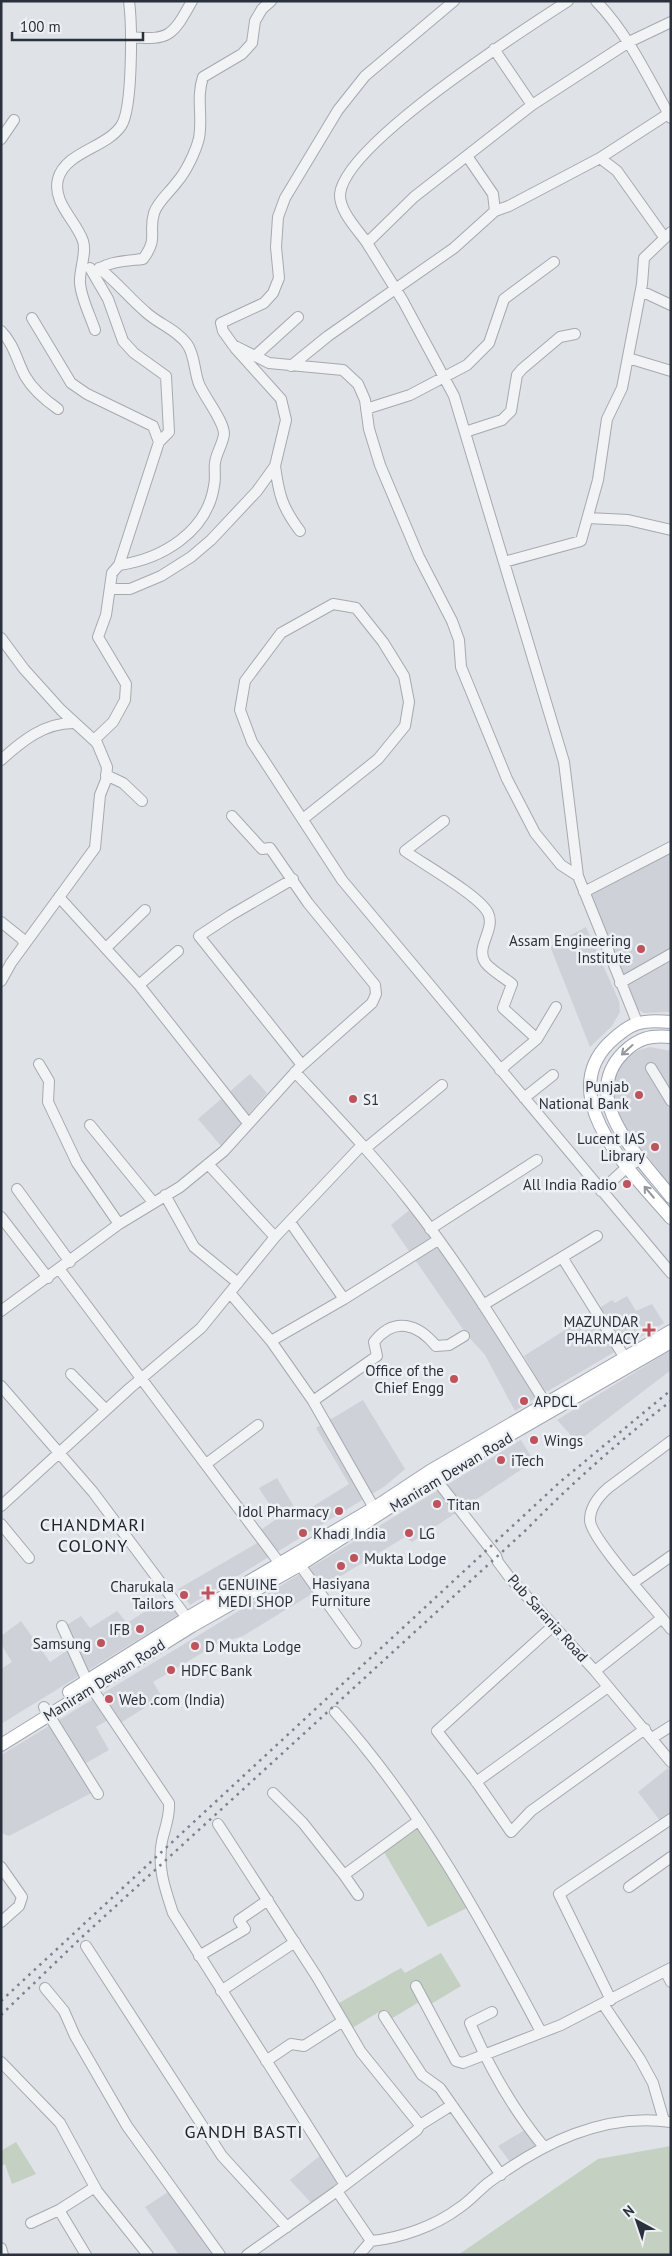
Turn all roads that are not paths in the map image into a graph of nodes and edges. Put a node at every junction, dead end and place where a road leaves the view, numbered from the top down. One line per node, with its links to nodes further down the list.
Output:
1 (129, 1): 8 (street)
2 (192, 1): 8 (street)
3 (271, 1): 22 (street)
4 (454, 1): 31 (street)
5 (568, 1): 10 (street)
6 (596, 1): 9 (street)
7 (671, 22): 9 (street)
8 (130, 37): 20 (street)
9 (629, 42): 11 (street); 12 (street)
10 (494, 49): 11 (street); 19 (street)
11 (532, 105): 15 (street)
12 (670, 116): 16 (street)
13 (14, 120): 14 (street)
14 (1, 139)
15 (467, 156): 17 (street); 19 (street)
16 (600, 158): 17 (street); 18 (street)
17 (495, 211): 23 (street)
18 (667, 235): 24 (street)
19 (367, 243): 23 (street)
20 (82, 258): 22 (street); 28 (street)
21 (554, 262): 36 (street)
22 (96, 270): 40 (street); 46 (street)
23 (396, 290): 34 (street); 36 (street)
24 (640, 291): 25 (street); 33 (street)
25 (671, 305)
26 (298, 317): 32 (street)
27 (32, 318): 40 (street)
28 (95, 330)
29 (1, 331): 37 (street)
30 (575, 334): 39 (street)
31 (233, 345): 32 (street); 41 (street)
32 (255, 356): 34 (street)
33 (628, 358): 35 (street); 42 (street)
34 (291, 366): 38 (street)
35 (671, 371)
36 (444, 378): 38 (street); 39 (street)
37 (58, 409)
38 (366, 409): 58 (street)
39 (464, 432): 45 (street)
40 (159, 442): 46 (street)
41 (275, 466): 44 (street); 47 (street)
42 (588, 518): 43 (street); 45 (street)
43 (671, 530)
44 (300, 531)
45 (504, 562): 58 (street)
46 (119, 564): 47 (street)
47 (110, 589): 50 (street)
48 (1, 638): 49 (street)
49 (73, 723): 50 (street); 51 (street)
50 (94, 740): 52 (street)
51 (1, 760)
52 (106, 775): 53 (street); 61 (street)
53 (142, 801)
54 (232, 816): 59 (street)
55 (303, 819): 55 (street); 79 (street)
56 (444, 820): 75 (street)
57 (671, 846): 60 (street)
58 (578, 876): 60 (street)
59 (293, 880): 78 (street); 78 (street)
60 (584, 892): 69 (street)
61 (59, 898): 64 (street); 65 (street)
62 (145, 910): 65 (street)
63 (1, 922): 64 (street)
64 (25, 944): 68 (street)
65 (106, 948): 70 (street)
66 (178, 951): 70 (street)
67 (671, 954): 69 (street)
68 (1, 982)
69 (620, 983): 72 (street)
70 (139, 985): 84 (street)
71 (556, 1007): 75 (street)
72 (637, 1022): 73 (main road); 90 (main road)
73 (671, 1022)
74 (671, 1037): 87 (main road, one-way to 87)
75 (537, 1039): 79 (street)
76 (39, 1064): 99 (street)
77 (651, 1068): 83 (street)
78 (299, 1069): 84 (street); 86 (street)
79 (500, 1070): 82 (street)
80 (553, 1075): 82 (street)
81 (442, 1085): 86 (street)
82 (524, 1098): 92 (street)
83 (671, 1101)
84 (248, 1123): 89 (street)
85 (90, 1125): 95 (street)
86 (364, 1146): 98 (street); 100 (street)
87 (641, 1159): 90 (street); 94 (main road)
88 (537, 1160): 100 (street)
89 (208, 1164): 93 (street); 102 (street)
90 (627, 1166): 92 (street); 97 (main road, one-way to 90)
91 (17, 1189): 105 (street)
92 (601, 1191): 107 (street)
93 (165, 1195): 95 (street); 109 (street)
94 (671, 1196)
95 (153, 1202): 99 (street)
96 (1, 1217): 108 (street)
97 (671, 1218)
98 (290, 1222): 102 (street); 111 (street)
99 (119, 1224): 105 (street)
100 (430, 1229): 103 (street)
101 (597, 1236): 104 (street)
102 (274, 1237): 109 (street)
103 (438, 1240): 111 (street); 113 (street)
104 (562, 1257): 113 (street); 118 (street)
105 (70, 1262): 106 (street)
106 (60, 1270): 108 (street); 120 (street)
107 (671, 1274)
108 (48, 1278): 112 (street)
109 (238, 1283): 110 (street)
110 (230, 1293): 116 (street); 120 (street)
111 (344, 1299): 116 (street)
112 (3, 1305)
113 (483, 1305): 123 (street)
114 (671, 1331): 118 (main road, Maniram Dewan Road)
115 (464, 1336): 122 (street)
116 (272, 1341): 122 (street)
117 (671, 1342): 129 (main road, Maniram Dewan Road)
118 (625, 1358): 123 (main road, Maniram Dewan Road)
119 (71, 1374): 124 (street)
120 (140, 1379): 124 (street); 128 (street)
121 (3, 1393): 127 (street)
122 (313, 1401): 131 (street)
123 (546, 1404): 129 (main road, Maniram Dewan Road)
124 (106, 1410): 127 (street)
125 (258, 1425): 128 (street)
126 (671, 1441): 137 (street)
127 (58, 1454): 130 (street); 138 (street)
128 (206, 1464): 136 (street)
129 (433, 1475): 131 (main road, Maniram Dewan Road); 135 (main road, Maniram Dewan Road); 140 (street, Pub Sarania Road)
130 (1, 1506)
131 (374, 1508): 136 (main road, Maniram Dewan Road)
132 (1, 1524): 134 (street)
133 (671, 1556): 137 (street)
134 (29, 1558)
135 (300, 1565): 136 (main road, Maniram Dewan Road); 143 (street)
136 (284, 1568): 138 (main road, Maniram Dewan Road); 145 (main road, Maniram Dewan Road)
137 (633, 1583): 139 (street)
138 (186, 1618): 145 (main road, Maniram Dewan Road)
139 (662, 1618): 142 (street); 144 (street)
140 (554, 1625): 144 (street, Pub Sarania Road); 155 (street)
141 (62, 1626): 145 (street)
142 (671, 1629)
143 (356, 1644)
144 (595, 1671): 146 (street, Pub Sarania Road)
145 (89, 1685): 147 (main road, Maniram Dewan Road); 170 (street)
146 (608, 1686): 150 (street, Pub Sarania Road); 155 (street)
147 (46, 1711): 151 (main road, Maniram Dewan Road); 153 (main road, Maniram Dewan Road); 157 (street)
148 (335, 1712): 159 (street)
149 (671, 1726): 152 (street)
150 (645, 1729): 152 (street, Pub Sarania Road); 155 (street)
151 (1, 1735)
152 (652, 1738): 154 (street, Pub Sarania Road)
153 (1, 1745)
154 (671, 1762)
155 (476, 1782)
156 (273, 1793): 163 (street)
157 (98, 1794)
158 (671, 1820): 176 (street)
159 (418, 1822): 163 (street); 180 (street)
160 (218, 1824): 166 (street)
161 (671, 1857): 164 (street)
162 (1, 1867): 167 (street)
163 (344, 1875): 165 (street)
164 (629, 1887)
165 (358, 1895)
166 (268, 1900): 168 (street); 170 (street)
167 (1, 1922)
168 (295, 1942): 175 (street); 179 (street)
169 (86, 1946): 193 (street)
170 (199, 1956): 175 (street)
171 (668, 1969): 172 (street); 176 (street)
172 (671, 1982)
173 (416, 1986): 181 (street)
174 (45, 1988): 199 (street)
175 (221, 1991): 182 (street)
176 (607, 2002): 180 (street); 185 (street)
177 (492, 2012): 181 (street)
178 (384, 2016): 184 (street)
179 (343, 2021): 182 (street); 186 (street)
180 (541, 2032): 181 (street)
181 (483, 2053): 187 (street)
182 (266, 2061): 190 (street)
183 (1, 2062): 189 (street)
184 (452, 2105): 186 (street); 188 (street)
185 (667, 2121): 187 (street)
186 (420, 2125): 190 (street)
187 (544, 2147): 188 (street)
188 (501, 2175): 194 (street)
189 (95, 2187): 191 (street); 198 (street)
190 (341, 2188): 193 (street); 194 (street)
191 (59, 2210): 192 (street); 197 (street)
192 (31, 2223)
193 (287, 2228): 200 (street)
194 (371, 2241): 201 (street)
195 (1, 2248): 196 (street)
196 (3, 2255)
197 (86, 2255)
198 (148, 2255)
199 (220, 2255)
200 (247, 2255)
201 (359, 2255)

